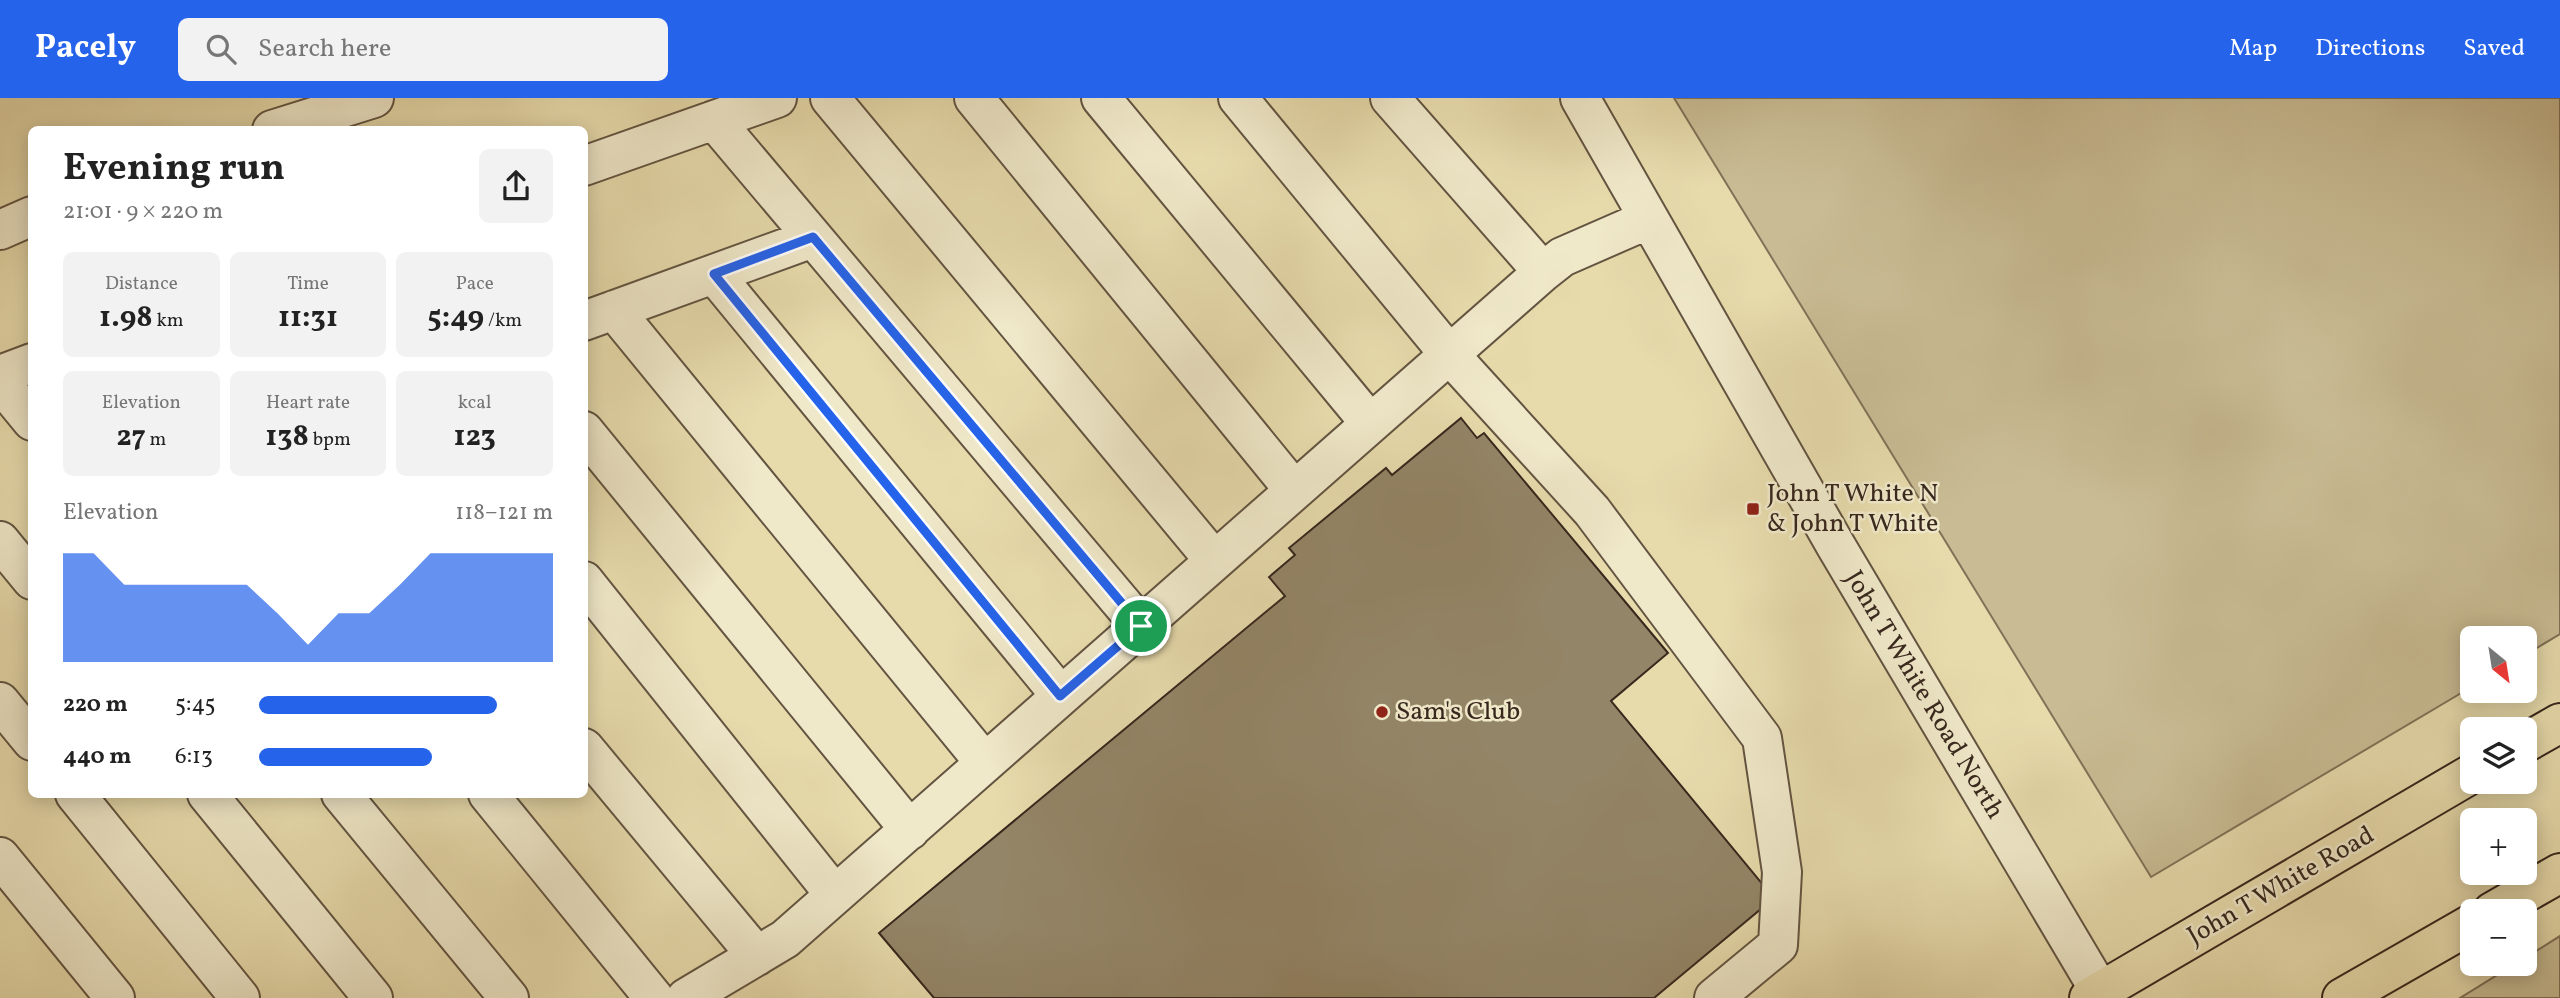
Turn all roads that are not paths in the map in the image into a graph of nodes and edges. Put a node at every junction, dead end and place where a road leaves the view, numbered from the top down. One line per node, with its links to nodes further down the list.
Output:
1 (374, 98): 10 (street)
2 (777, 98): 9 (street)
3 (830, 98): 28 (street)
4 (974, 98): 26 (street)
5 (1101, 98): 24 (street)
6 (1238, 98): 19 (street)
7 (1390, 98): 16 (street)
8 (1580, 98): 13 (street, John T White Road North)
9 (714, 120): 11 (street); 15 (street)
10 (285, 126)
11 (588, 165)
12 (28, 218): 14 (street)
13 (1649, 219): 16 (street); 51 (street, John T White Road North)
14 (0, 230)
15 (813, 237): 17 (street); 31 (street)
16 (1543, 272): 19 (street)
17 (714, 274): 18 (street); 32 (street)
18 (599, 316): 38 (street)
19 (1449, 354): 24 (street); 58 (street)
20 (28, 364): 21 (street)
21 (0, 375)
22 (0, 382): 23 (street)
23 (28, 416)
24 (1370, 423): 26 (street)
25 (588, 436): 44 (street)
26 (1294, 490): 28 (street)
27 (0, 541): 29 (street)
28 (1214, 560): 31 (street)
29 (28, 575)
30 (588, 586): 47 (street)
31 (1141, 626): 32 (street)
32 (1060, 696): 38 (street)
33 (0, 702): 35 (street)
34 (2560, 723): 36 (main road)
35 (28, 736)
36 (2537, 736)
37 (588, 753): 50 (street)
38 (985, 763): 44 (street)
39 (2460, 782): 51 (main road, John T White Road)
40 (78, 798): 53 (street)
41 (210, 798): 54 (street)
42 (344, 798): 55 (street)
43 (491, 798): 56 (street)
44 (910, 830): 47 (street)
45 (0, 857): 52 (street)
46 (2560, 873): 48 (main road)
47 (835, 895): 50 (street)
48 (2515, 899)
49 (2460, 930): 59 (main road)
50 (757, 956): 57 (street)
51 (2098, 996)
52 (115, 998)
53 (240, 998)
54 (373, 998)
55 (509, 998)
56 (654, 998)
57 (686, 998)
58 (1714, 998)
59 (2342, 998)

